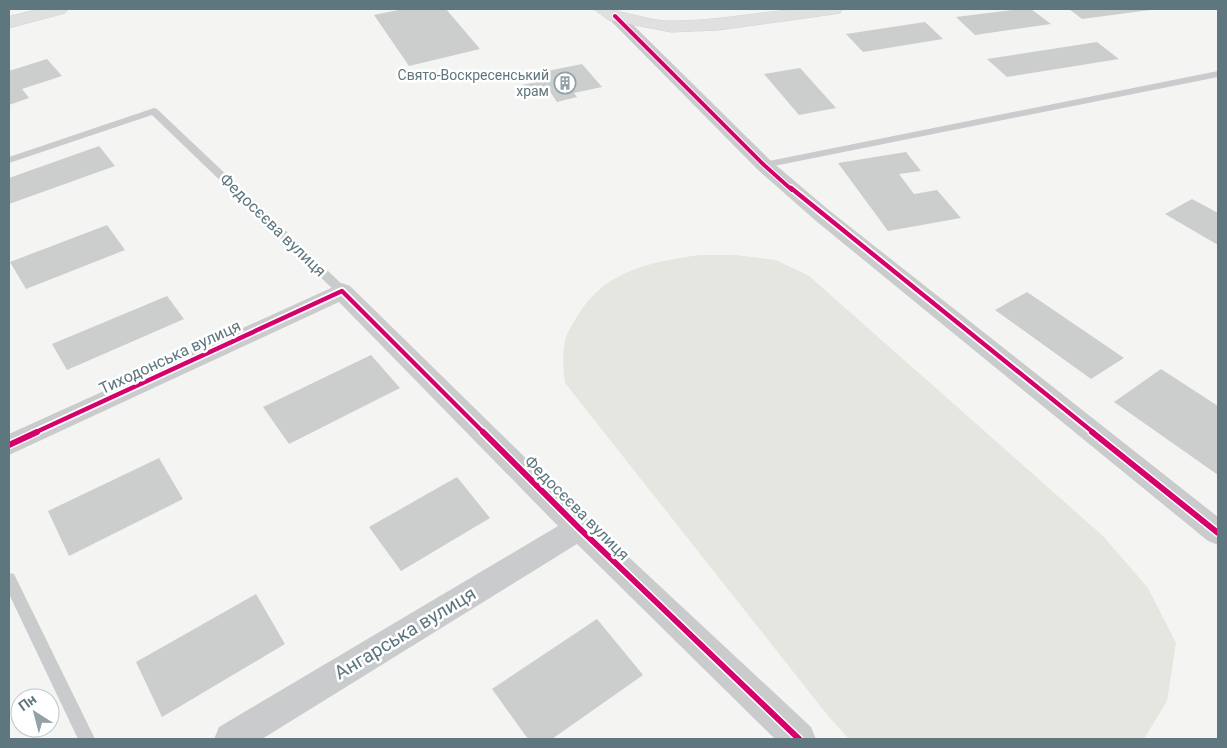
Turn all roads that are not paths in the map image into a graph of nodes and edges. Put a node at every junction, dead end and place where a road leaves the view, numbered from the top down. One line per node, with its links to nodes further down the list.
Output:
1 (58, 9): 4 (main road)
2 (834, 9): 3 (main road)
3 (609, 12): 7 (street)
4 (9, 23)
5 (1218, 74): 7 (lane)
6 (9, 160): 8 (lane, Федосєєва вулиця)
7 (764, 165): 11 (street)
8 (342, 291): 9 (street, Тиходонська вулиця); 10 (street, Федосєєва вулиця)
9 (9, 445)
10 (578, 528): 14 (street, Ангарська вулиця); 15 (street, Федосєєва вулиця)
11 (1218, 532)
12 (9, 579): 13 (lane)
13 (87, 739)
14 (231, 739)
15 (799, 739)

